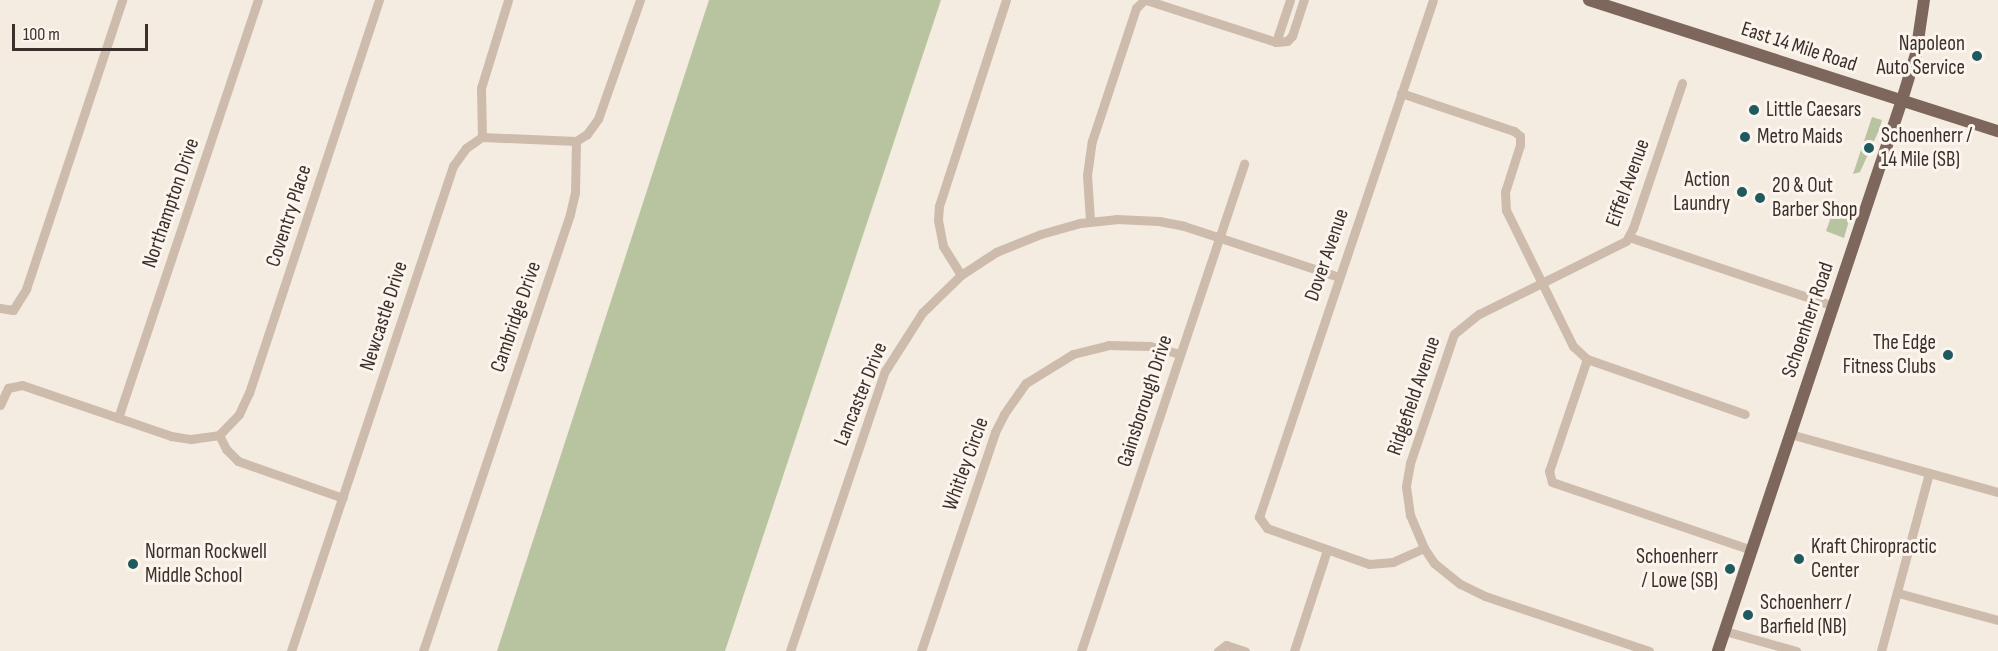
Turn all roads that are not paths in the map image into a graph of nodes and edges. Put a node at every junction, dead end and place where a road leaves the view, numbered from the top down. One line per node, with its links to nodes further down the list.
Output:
1 (122, 0): 28 (street)
2 (258, 0): 33 (street, Northampton Drive)
3 (379, 0): 35 (street, Coventry Place)
4 (508, 0): 18 (street)
5 (640, 0): 19 (street)
6 (1006, 0): 24 (street)
7 (1145, 0): 13 (street); 21 (street)
8 (1290, 0): 13 (street)
9 (1304, 0): 13 (street)
10 (1433, 0): 15 (street, Dover Avenue)
11 (1589, 0): 16 (main road, East 14 Mile Road)
12 (1924, 0): 16 (main road, Schoenherr Road)
13 (1276, 42)
14 (1682, 83): 23 (street, Eiffel Avenue)
15 (1401, 93): 25 (street, Dover Avenue); 26 (street)
16 (1902, 100): 17 (main road, East 14 Mile Road); 27 (main road, Schoenherr Road)
17 (1998, 131)
18 (482, 137): 19 (street); 38 (street, Newcastle Drive)
19 (576, 141): 47 (street, Cambridge Drive)
20 (1244, 164): 22 (street, Gainsborough Drive)
21 (1090, 221): 22 (street, Lancaster Drive); 24 (street, Lancaster Drive)
22 (1219, 237): 25 (street, Lancaster Drive); 29 (street, Gainsborough Drive)
23 (1629, 237): 26 (street, Eiffel Avenue); 27 (street)
24 (961, 275): 48 (street, Lancaster Drive)
25 (1339, 277): 40 (street, Dover Avenue)
26 (1542, 283): 30 (street); 39 (street, Ridgefield Avenue)
27 (1834, 306): 34 (main road, Schoenherr Road)
28 (0, 309)
29 (1179, 354): 49 (street, Whitley Circle); 50 (street, Gainsborough Drive)
30 (1587, 359): 32 (street); 41 (street)
31 (0, 405): 33 (street)
32 (1745, 414)
33 (118, 418): 35 (street)
34 (1790, 434): 36 (street); 41 (main road, Schoenherr Road)
35 (219, 435): 38 (street)
36 (1929, 473): 37 (street); 42 (street)
37 (1998, 492)
38 (343, 498): 46 (street, Newcastle Drive)
39 (1424, 548): 40 (street); 53 (street, Ridgefield Avenue)
40 (1327, 550): 52 (street)
41 (1752, 550): 44 (main road, Schoenherr Road)
42 (1898, 593): 43 (street); 56 (street)
43 (1998, 620)
44 (1725, 631): 54 (main road, Schoenherr Road); 55 (street)
45 (1220, 649): 51 (street)
46 (291, 651)
47 (423, 651)
48 (790, 651)
49 (921, 651)
50 (1082, 651)
51 (1245, 651)
52 (1294, 651)
53 (1649, 651)
54 (1719, 651)
55 (1796, 651)
56 (1881, 651)

